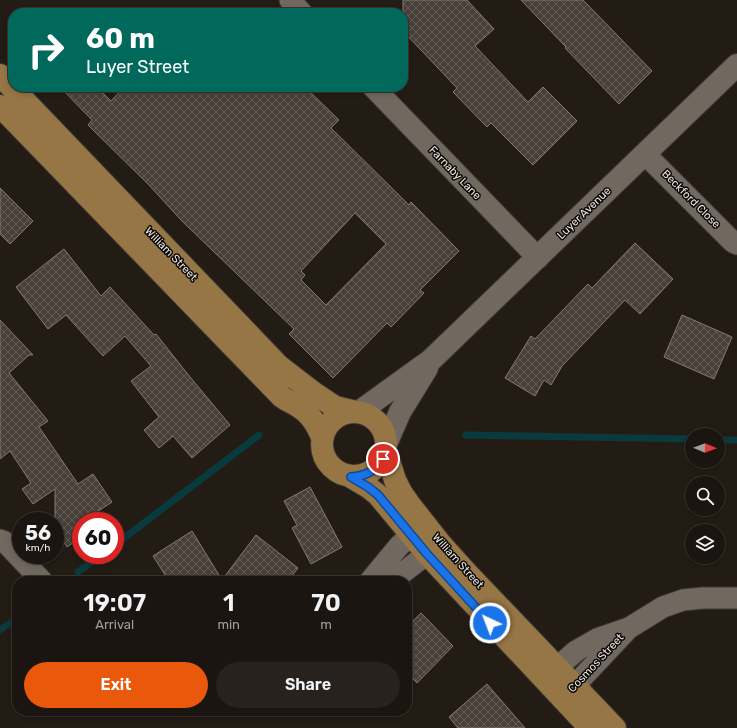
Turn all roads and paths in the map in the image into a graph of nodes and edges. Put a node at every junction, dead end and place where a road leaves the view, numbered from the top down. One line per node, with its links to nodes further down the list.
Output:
1 (290, 0): 2 (street)
2 (297, 8)
3 (737, 66): 7 (street, Luyer Avenue)
4 (12, 92): 11 (main road, William Street)
5 (378, 92): 9 (street, Farnaby Lane)
6 (0, 106): 12 (main road, William Street)
7 (645, 154): 8 (street, Beckford Close); 9 (street, Luyer Avenue)
8 (737, 244)
9 (538, 258): 10 (street, Luyer Avenue)
10 (431, 360): 11 (street, Luyer Avenue); 13 (street, Luyer Avenue)
11 (357, 412): 12 (main road); 13 (main road)
12 (322, 438): 14 (main road)
13 (386, 447): 14 (main road); 15 (main road, William Street)
14 (351, 477): 15 (main road, William Street)
15 (418, 529): 17 (main road, William Street); 19 (street)
16 (0, 540): 18 (street)
17 (433, 549): 20 (street); 23 (main road, William Street)
18 (37, 576)
19 (374, 576)
20 (398, 576)
21 (737, 598): 22 (street, Cosmos Street)
22 (630, 628): 23 (street, Cosmos Street); 24 (street, Cosmos Street)
23 (550, 674): 24 (main road, William Street)
24 (568, 692): 25 (main road, William Street); 26 (main road, William Street)
25 (590, 728)
26 (615, 728)

